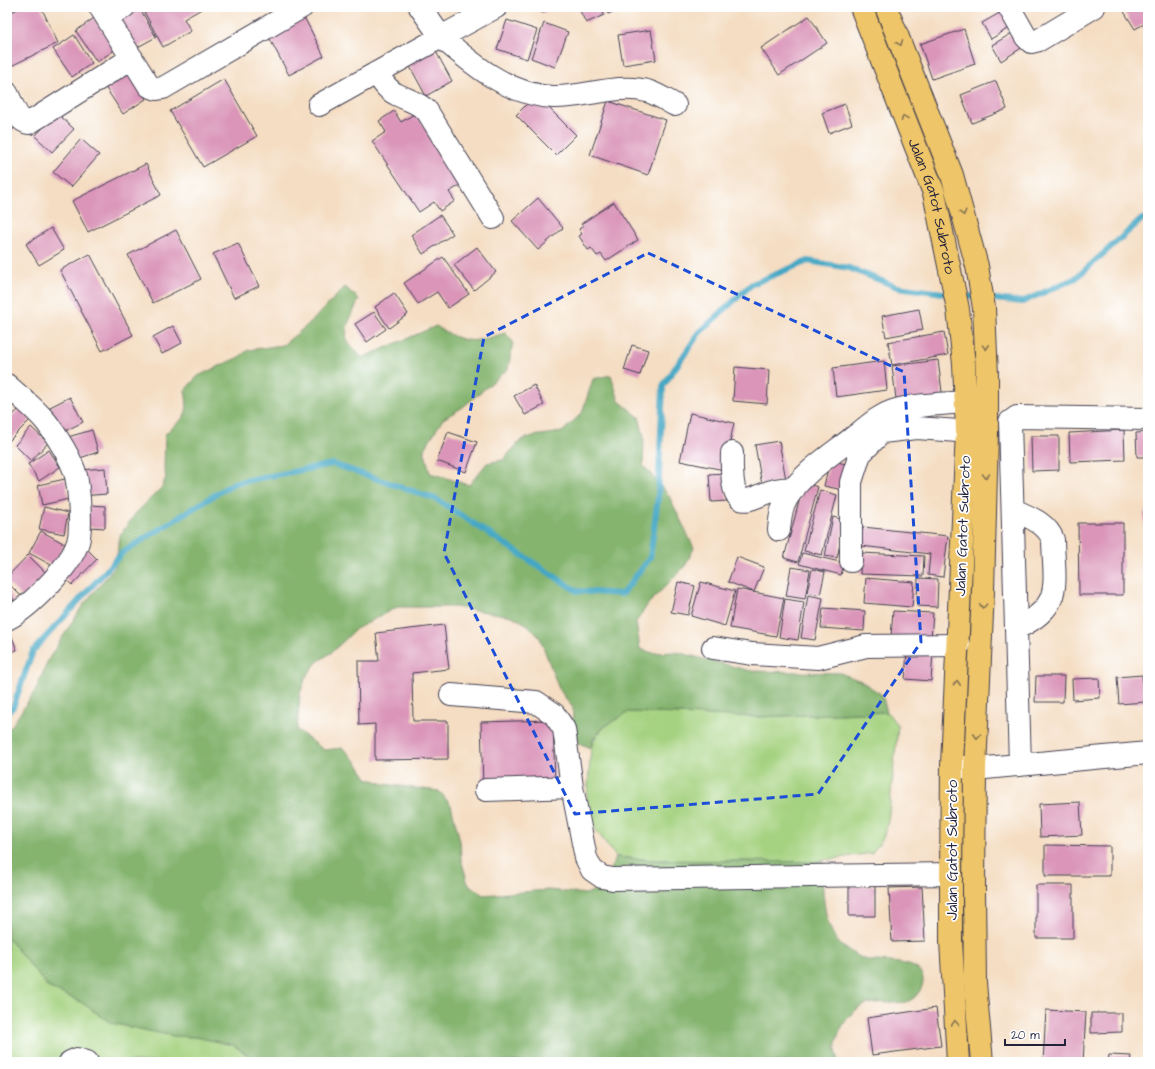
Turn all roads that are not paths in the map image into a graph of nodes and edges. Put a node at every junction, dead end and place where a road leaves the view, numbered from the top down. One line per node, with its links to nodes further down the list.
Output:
1 (302, 7): 10 (street)
2 (420, 7): 9 (street)
3 (496, 7): 9 (street)
4 (861, 7): 17 (highway, Jalan Gatot Subroto, one-way to 4)
5 (886, 7): 19 (highway, Jalan Gatot Subroto, one-way to 19)
6 (1009, 7): 7 (street)
7 (1094, 7)
8 (110, 11): 10 (street)
9 (441, 37): 11 (street); 14 (street)
10 (132, 58): 12 (street)
11 (376, 73): 13 (street); 15 (street)
12 (7, 93)
13 (319, 105)
14 (675, 105)
15 (493, 218)
16 (7, 385): 25 (street)
17 (966, 402): 19 (highway, Jalan Gatot Subroto); 21 (street)
18 (1148, 419): 22 (street)
19 (977, 432): 24 (street); 27 (highway, Jalan Gatot Subroto); 33 (highway, Jalan Gatot Subroto, one-way to 33)
20 (732, 453): 21 (street)
21 (794, 489): 23 (street)
22 (1014, 510): 26 (street); 26 (street)
23 (779, 530)
24 (850, 561)
25 (7, 619)
26 (1017, 628): 31 (street)
27 (959, 645): 28 (street); 32 (highway, Jalan Gatot Subroto, one-way to 27)
28 (713, 648)
29 (451, 695): 34 (street)
30 (1148, 753): 31 (street)
31 (1020, 764): 33 (street)
32 (952, 766): 33 (street); 36 (highway, Jalan Gatot Subroto)
33 (975, 769): 40 (highway, Jalan Gatot Subroto)
34 (572, 787): 35 (street); 36 (street)
35 (486, 790)
36 (951, 874): 39 (highway, Jalan Gatot Subroto, one-way to 36)
37 (70, 1062): 38 (street)
38 (87, 1062)
39 (958, 1062)
40 (982, 1062)

